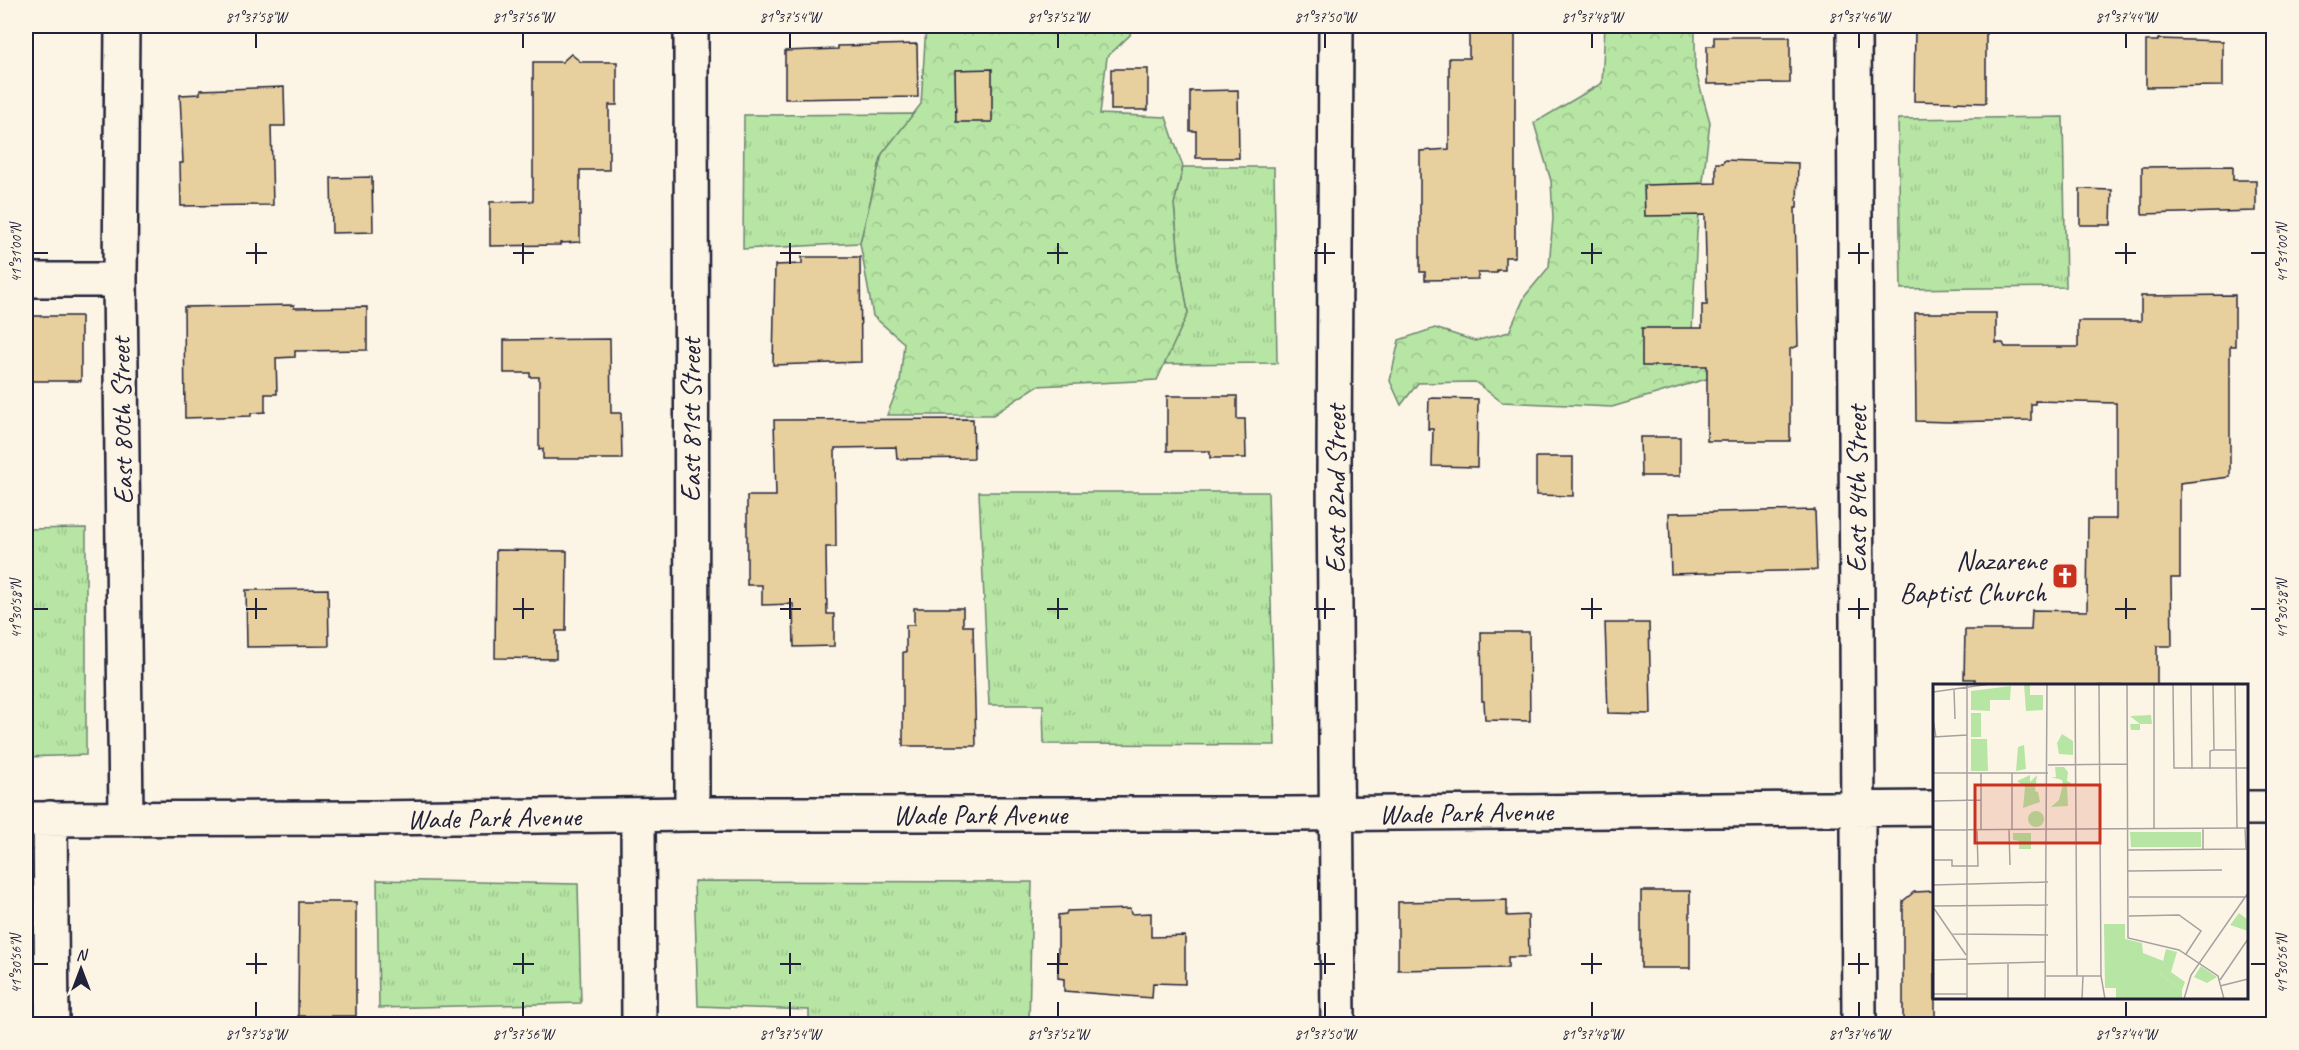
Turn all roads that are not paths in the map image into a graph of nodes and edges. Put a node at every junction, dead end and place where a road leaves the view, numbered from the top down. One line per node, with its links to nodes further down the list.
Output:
1 (122, 26): 6 (street, East 80th Street)
2 (691, 26): 12 (street, East 81st Street)
3 (1336, 26): 11 (street, East 82nd Street)
4 (1854, 26): 7 (street, East 84th Street)
5 (26, 280): 6 (street)
6 (120, 280): 14 (street, East 80th Street)
7 (1858, 808): 8 (street, Wade Park Avenue); 11 (street, Wade Park Avenue); 19 (street, East 84th Street)
8 (1933, 808)
9 (2248, 808): 10 (street)
10 (2274, 808)
11 (1337, 813): 12 (street, Wade Park Avenue); 18 (street, East 82nd Street)
12 (692, 814): 13 (street, Wade Park Avenue)
13 (638, 815): 14 (street, Wade Park Avenue); 17 (street)
14 (126, 817): 15 (street, Wade Park Avenue)
15 (38, 819): 16 (street)
16 (52, 1024)
17 (639, 1024)
18 (1338, 1024)
19 (1859, 1024)

